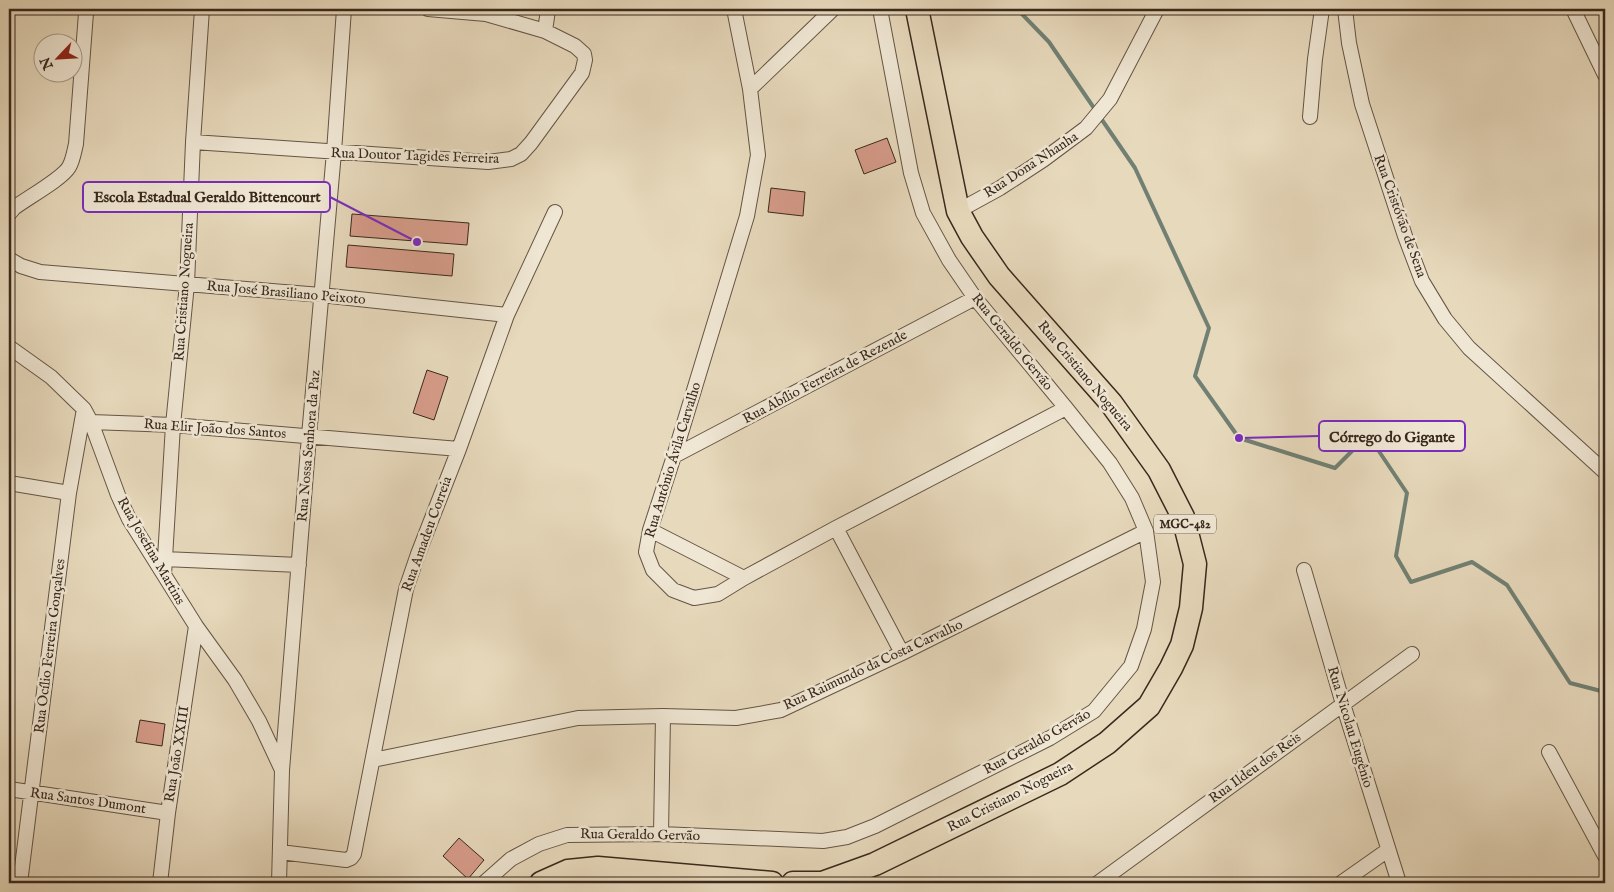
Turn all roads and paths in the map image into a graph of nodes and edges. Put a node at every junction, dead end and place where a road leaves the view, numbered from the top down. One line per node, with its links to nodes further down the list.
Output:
1 (85, 9): 22 (street)
2 (202, 9): 18 (street, Rua Cristiano Nogueira)
3 (344, 9): 19 (street, Rua Nossa Senhora da Paz)
4 (428, 9): 14 (street)
5 (734, 9): 16 (street, Rua Antônio Ávila Carvalho)
6 (833, 9): 16 (street)
7 (880, 9): 26 (street, Rua Geraldo Gervão)
8 (917, 9): 20 (highway, Rua Cristiano Nogueira / MGC-482)
9 (1157, 9): 20 (street, Rua Dona Nhanha)
10 (1322, 9): 17 (street)
11 (1345, 9): 36 (street, Rua Cristóvão de Sena)
12 (1572, 9): 15 (street)
13 (547, 10): 14 (street)
14 (546, 31): 19 (street, Rua Doutor Tagides Ferreira)
15 (1605, 75)
16 (750, 89): 35 (street, Rua Antônio Ávila Carvalho)
17 (1310, 117)
18 (193, 142): 19 (street, Rua Doutor Tagides Ferreira); 24 (street, Rua Cristiano Nogueira)
19 (334, 152): 25 (street, Rua Nossa Senhora da Paz)
20 (958, 211): 68 (highway, Rua Cristiano Nogueira / MGC-482)
21 (555, 212): 27 (street, Rua Amadeu Correia)
22 (9, 214)
23 (9, 259): 24 (street, Rua José Brasiliano Peixoto)
24 (187, 284): 25 (street, Rua José Brasiliano Peixoto); 32 (street, Rua Cristiano Nogueira)
25 (321, 295): 27 (street, Rua José Brasiliano Peixoto); 33 (street, Rua Nossa Senhora da Paz)
26 (975, 298): 29 (street, Rua Geraldo Gervão); 35 (street, Rua Abílio Ferreira de Rezende)
27 (507, 316): 34 (street, Rua Amadeu Correia)
28 (9, 347): 30 (street, Rua Josefina Martins)
29 (1066, 408): 39 (street, Rua Antônio Ávila Carvalho); 41 (street, Rua Geraldo Gervão)
30 (84, 409): 31 (street, Rua Josefina Martins); 38 (street, Rua Ocílio Ferreira Gonçalves)
31 (91, 422): 32 (street, Rua Elir João dos Santos); 45 (street, Rua Josefina Martins)
32 (173, 426): 33 (street, Rua Elir João dos Santos); 42 (street, Rua Cristiano Nogueira)
33 (309, 436): 34 (street, Rua Elir João dos Santos); 43 (street, Rua Nossa Senhora da Paz)
34 (459, 449): 53 (street, Rua Amadeu Correia)
35 (674, 456): 40 (street, Rua Antônio Ávila Carvalho)
36 (1605, 472)
37 (9, 483): 38 (street)
38 (69, 493): 56 (street, Rua Ocílio Ferreira Gonçalves)
39 (836, 528): 46 (street, Rua Antônio Ávila Carvalho); 48 (street)
40 (650, 530): 46 (street); 46 (street, Rua Antônio Ávila Carvalho)
41 (1146, 531): 48 (street, Rua Raimundo da Costa Carvalho); 58 (street, Rua Geraldo Gervão)
42 (164, 559): 43 (street); 45 (street, Rua Cristiano Nogueira)
43 (299, 565): 54 (street, Rua Nossa Senhora da Paz)
44 (1304, 570): 50 (street, Rua Nicolau Eugênio)
45 (164, 574): 47 (street, Rua Josefina Martins)
46 (744, 578)
47 (196, 626): 54 (street, Rua Josefina Martins); 57 (street, Rua João XXIII)
48 (902, 653): 51 (street, Rua Raimundo da Costa Carvalho)
49 (1412, 654): 50 (street, Rua Ildeu dos Reis)
50 (1343, 704): 59 (street, Rua Nicolau Eugênio); 69 (street, Rua Ildeu dos Reis)
51 (663, 716): 53 (street, Rua Raimundo da Costa Carvalho); 58 (street)
52 (1549, 752): 61 (street)
53 (373, 760): 60 (street, Rua Amadeu Correia)
54 (282, 770): 60 (street, Rua Nossa Senhora da Paz)
55 (9, 789): 56 (street, Rua Santos Dumont)
56 (32, 793): 57 (street, Rua Santos Dumont); 62 (street, Rua Ocílio Ferreira Gonçalves)
57 (168, 813): 63 (street, Rua João XXIII)
58 (661, 834): 65 (street, Rua Geraldo Gervão)
59 (1388, 850): 70 (street); 71 (street, Rua Nicolau Eugênio)
60 (280, 852): 64 (street, Rua Nossa Senhora da Paz)
61 (1605, 856)
62 (20, 883)
63 (160, 883)
64 (278, 883)
65 (484, 883)
66 (541, 883): 67 (highway)
67 (772, 883)
68 (793, 883)
69 (1098, 883)
70 (1341, 883)
71 (1399, 883)

